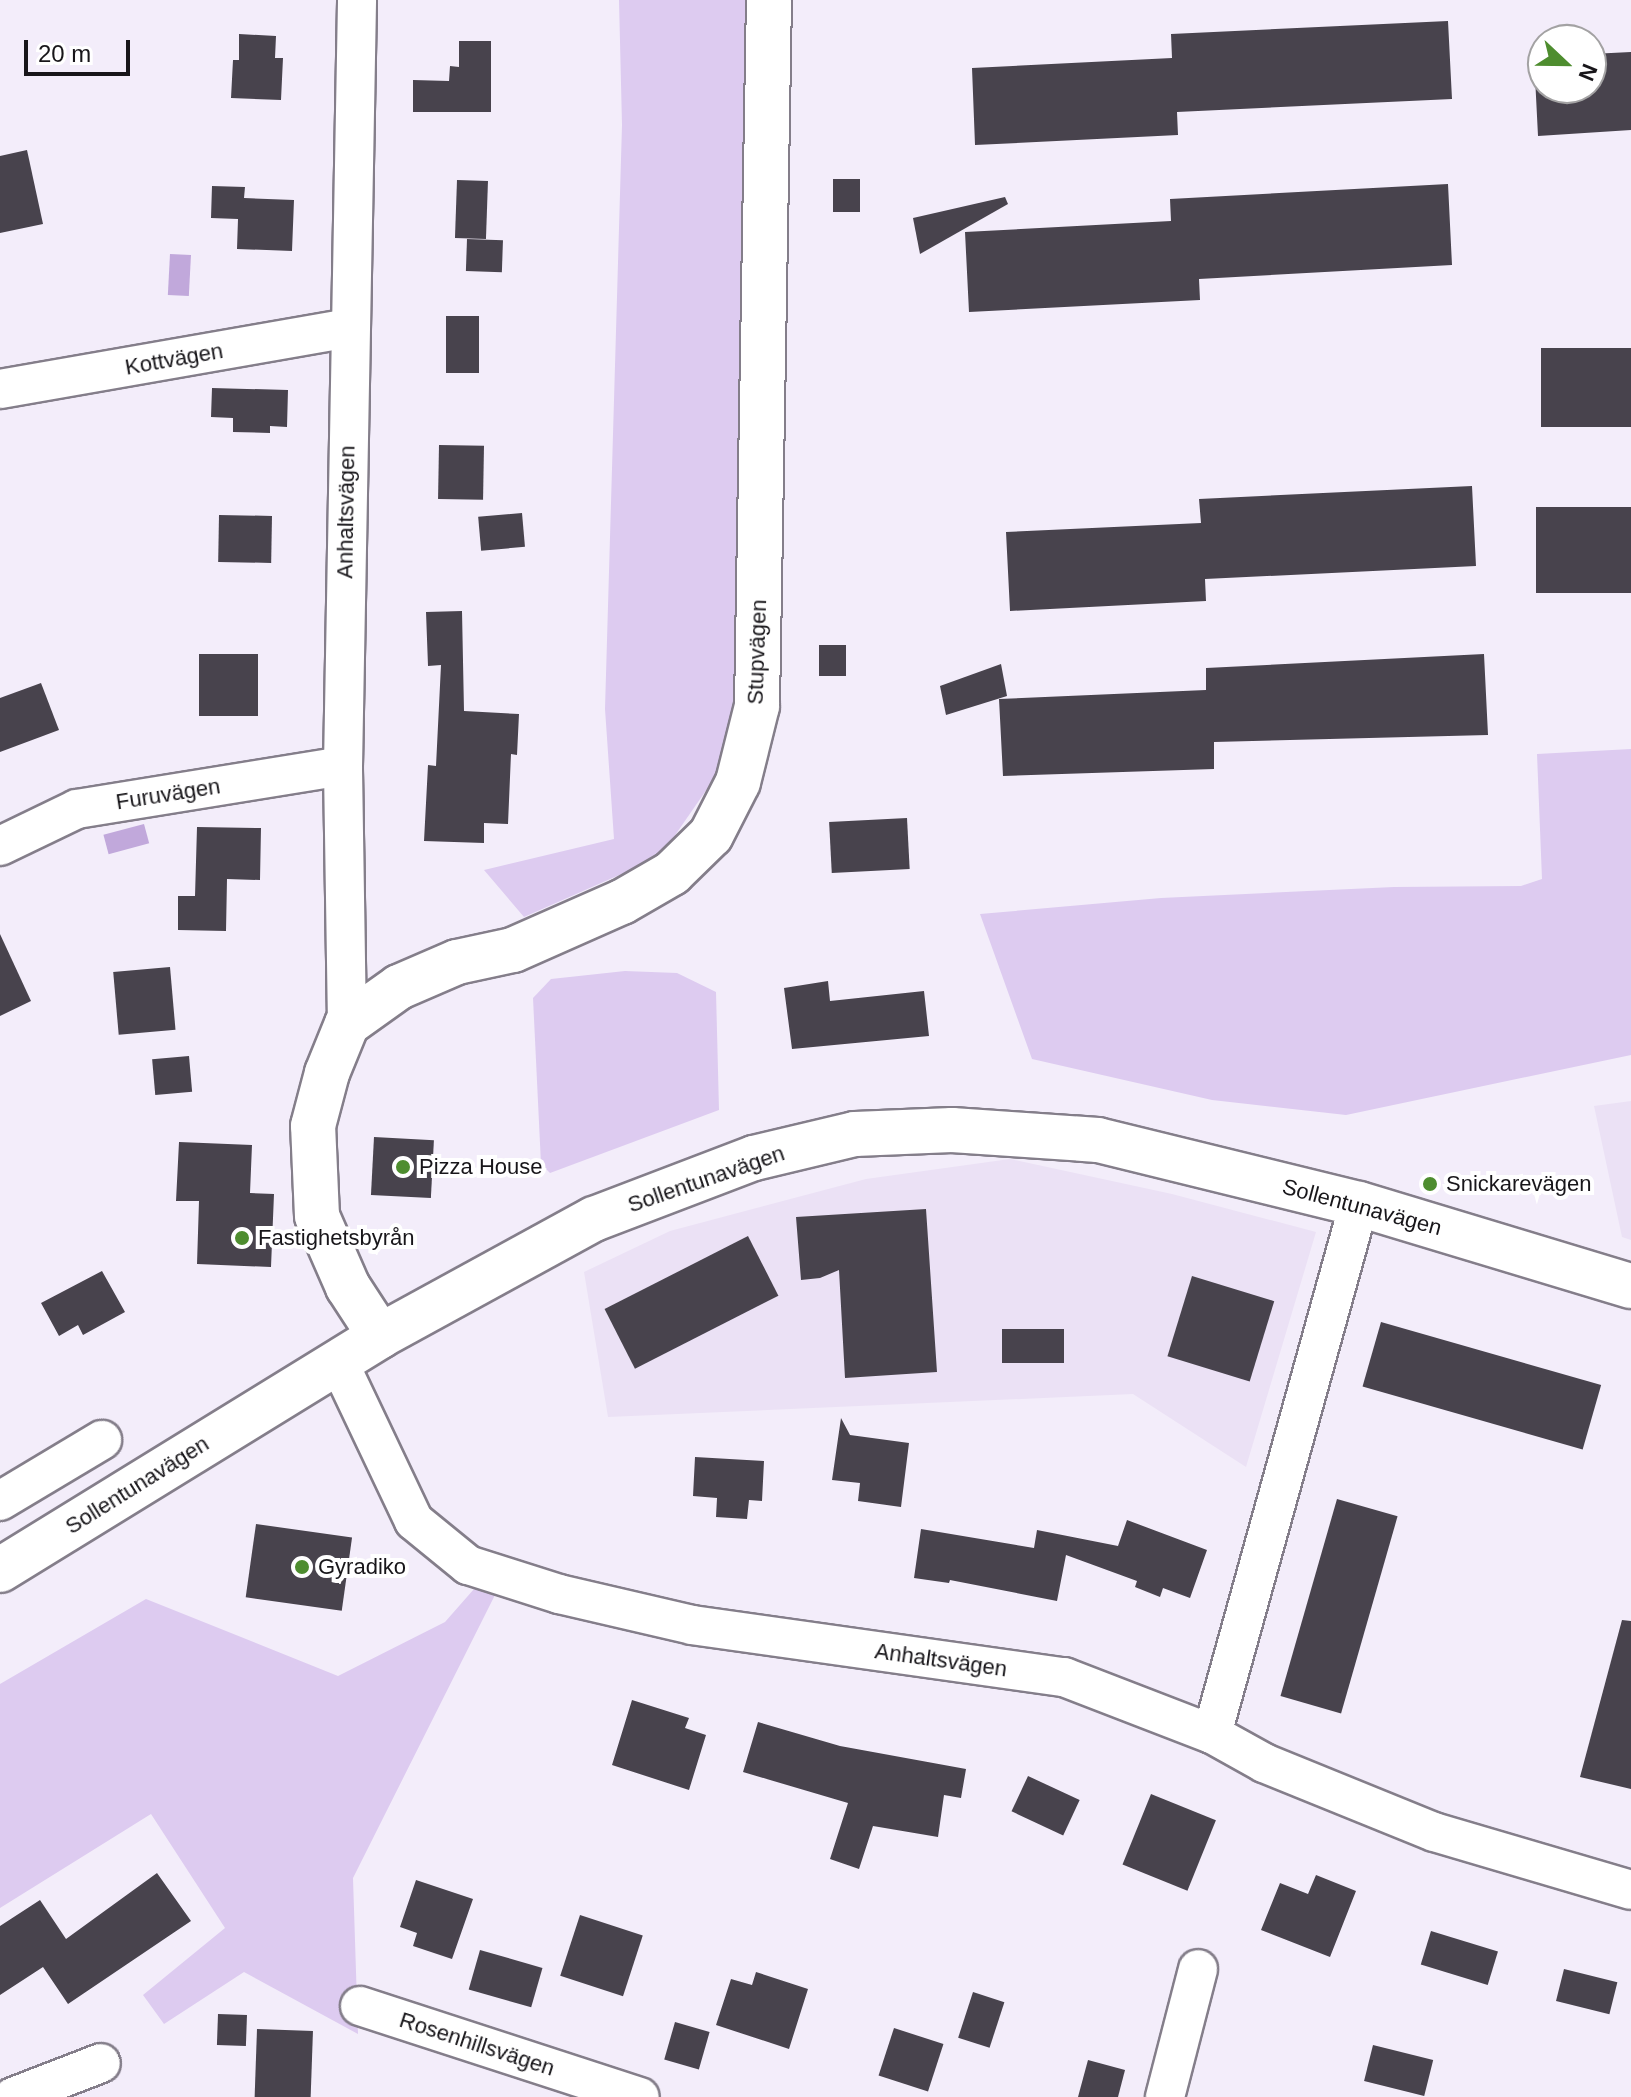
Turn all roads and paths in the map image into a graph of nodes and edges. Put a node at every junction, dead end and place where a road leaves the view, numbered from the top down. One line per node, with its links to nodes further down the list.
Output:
1 (357, 0): 3 (street, Anhaltsvägen)
2 (769, 0): 7 (street, Stupvägen)
3 (348, 328): 4 (street, Kottvägen); 5 (street, Anhaltsvägen)
4 (0, 389)
5 (343, 766): 6 (street, Furuvägen); 7 (street, Anhaltsvägen)
6 (0, 846)
7 (347, 1024): 10 (street)
8 (1359, 1204): 9 (street, Sollentunavägen); 10 (street, Sollentunavägen); 15 (street)
9 (1631, 1286)
10 (380, 1336): 11 (street, Sollentunavägen)
11 (338, 1361): 14 (street, Sollentunavägen); 15 (street, Anhaltsvägen)
12 (102, 1440): 13 (street)
13 (0, 1501)
14 (0, 1570)
15 (1212, 1734): 16 (street, Anhaltsvägen)
16 (1631, 1890)
17 (1198, 1969): 22 (street)
18 (360, 2006): 21 (street, Rosenhillsvägen)
19 (101, 2063): 20 (street)
20 (13, 2097)
21 (640, 2097)
22 (1165, 2097)

